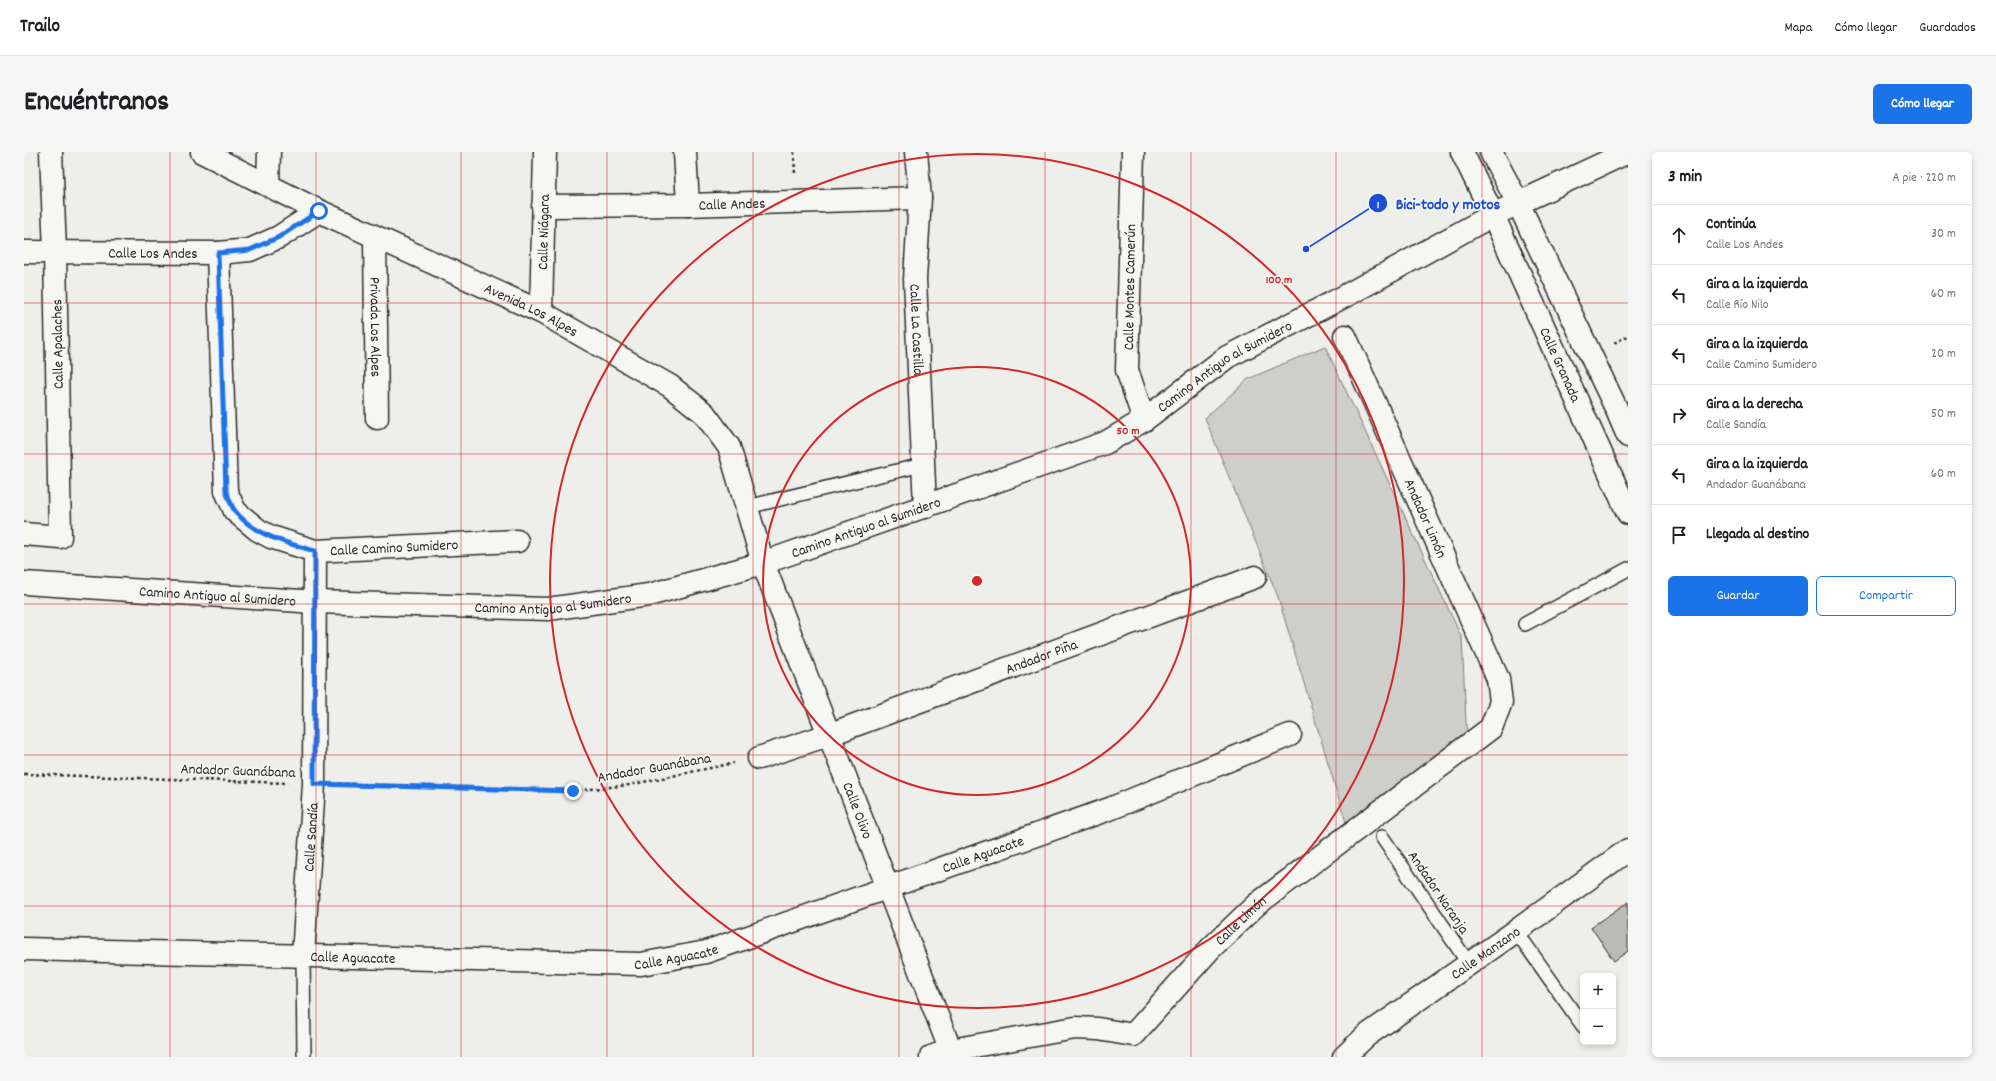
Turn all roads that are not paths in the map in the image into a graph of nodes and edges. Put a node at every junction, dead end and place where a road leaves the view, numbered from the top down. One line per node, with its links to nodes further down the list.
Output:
1 (51, 152): 19 (street, Calle Apalaches)
2 (202, 152): 11 (street, Avenida Los Alpes)
3 (269, 152): 11 (street)
4 (545, 152): 15 (street, Calle Niágara)
5 (685, 152): 14 (street)
6 (916, 152): 12 (street, Calle La Castilla)
7 (1132, 152): 26 (street, Calle Montes Camerún)
8 (1462, 152): 17 (street, Calle Granada)
9 (1491, 152): 13 (street, Calle Granada)
10 (1628, 152): 13 (street, Camino Antiguo al Sumidero)
11 (268, 185): 16 (street, Avenida Los Alpes)
12 (920, 198): 14 (street, Calle Andes); 29 (street, Calle La Castilla)
13 (1518, 203): 17 (street, Camino Antiguo al Sumidero); 24 (street, Calle Granada)
14 (688, 205): 15 (street, Calle Andes)
15 (544, 206): 22 (street, Calle Niágara)
16 (319, 211): 18 (street, Avenida Los Alpes); 21 (street, Calle Los Andes)
17 (1493, 215): 26 (street, Camino Antiguo al Sumidero); 27 (street, Calle Granada)
18 (375, 237): 22 (street, Avenida Los Alpes); 25 (street, Privada Los Alpes)
19 (55, 251): 20 (street, Calle Los Andes); 21 (street, Calle Los Andes); 33 (street, Calle Apalaches)
20 (24, 252)
21 (218, 253): 35 (street, Calle Camino Sumidero)
22 (541, 312): 30 (street, Avenida Los Alpes)
23 (1345, 336): 42 (street, Andador Limón)
24 (1616, 408): 27 (street); 28 (street, Calle Granada)
25 (377, 418)
26 (1144, 420): 31 (street, Camino Antiguo al Sumidero)
27 (1588, 420): 32 (street, Calle Granada)
28 (1628, 436)
29 (922, 465): 30 (lane); 31 (street, Calle La Castilla)
30 (747, 507): 36 (street, Avenida Los Alpes)
31 (925, 507): 36 (street, Camino Antiguo al Sumidero)
32 (1628, 513)
33 (24, 534)
34 (517, 541): 35 (street, Calle Camino Sumidero)
35 (315, 551): 40 (street, Calle Sandía)
36 (763, 563): 40 (street, Camino Antiguo al Sumidero); 43 (street, Calle Olivo)
37 (1628, 569): 41 (lane)
38 (1255, 578): 43 (street, Andador Piña)
39 (24, 583): 40 (street, Camino Antiguo al Sumidero)
40 (316, 602): 51 (street, Calle Sandía)
41 (1525, 624)
42 (1501, 702): 55 (street, Calle Limón)
43 (828, 735): 45 (street, Andador Piña); 48 (street, Calle Olivo)
44 (1290, 735): 48 (street, Calle Aguacate)
45 (760, 758)
46 (1382, 838): 52 (lane, Andador Naranja)
47 (1628, 850): 49 (street, Calle Manzano)
48 (887, 888): 51 (street, Calle Aguacate); 55 (street, Calle Olivo)
49 (1516, 931): 52 (street, Calle Manzano); 53 (lane)
50 (24, 949): 51 (street, Calle Aguacate)
51 (303, 956): 54 (lane)
52 (1469, 964): 56 (street, Calle Manzano)
53 (1580, 1022)
54 (304, 1054)
55 (945, 1055)
56 (1344, 1057)

